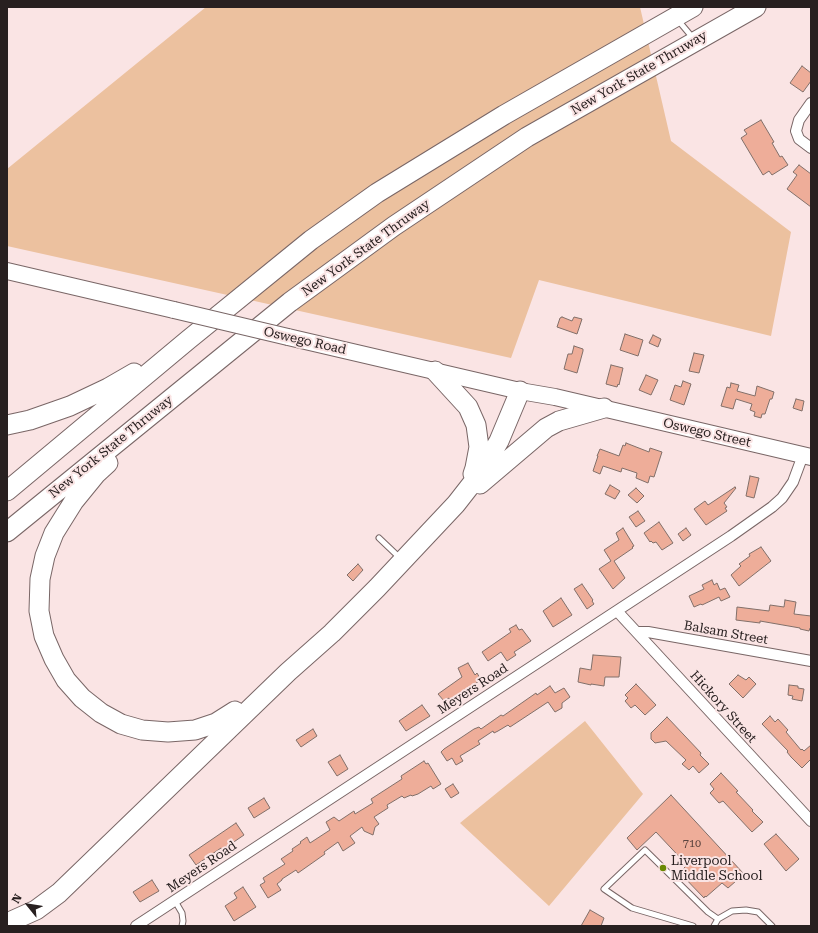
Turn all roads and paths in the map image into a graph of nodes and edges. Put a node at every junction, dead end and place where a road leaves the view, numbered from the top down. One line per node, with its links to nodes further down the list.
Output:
1 (693, 7): 3 (highway)
2 (756, 7): 4 (highway, New York State Thruway)
3 (675, 17): 4 (lane); 8 (highway)
4 (695, 41): 11 (highway, New York State Thruway)
5 (811, 103): 6 (street)
6 (811, 148)
7 (7, 271): 9 (main road, Oswego Road, bridge)
8 (188, 340): 13 (highway); 15 (highway)
9 (435, 371): 10 (main road, Oswego Road); 16 (highway)
10 (520, 391): 12 (main road, Oswego Road); 16 (highway)
11 (178, 392): 17 (highway, New York State Thruway); 24 (highway)
12 (604, 408): 14 (main road, Oswego Street); 16 (highway)
13 (7, 425)
14 (807, 456): 21 (street, Meyers Road)
15 (7, 491)
16 (456, 504): 19 (highway)
17 (7, 532)
18 (379, 538): 19 (lane)
19 (403, 560): 20 (highway)
20 (377, 588): 24 (highway); 29 (highway)
21 (617, 610): 22 (street, Hickory Street); 26 (street, Meyers Road)
22 (636, 632): 23 (street, Balsam Street); 25 (street, Hickory Street)
23 (811, 661)
24 (235, 711): 27 (highway)
25 (811, 821)
26 (175, 901): 30 (street, Meyers Road); 31 (lane)
27 (7, 915)
28 (718, 918): 32 (lane); 33 (lane); 34 (lane)
29 (7, 923)
30 (136, 926)
31 (182, 926)
32 (693, 926)
33 (714, 926)
34 (772, 926)

